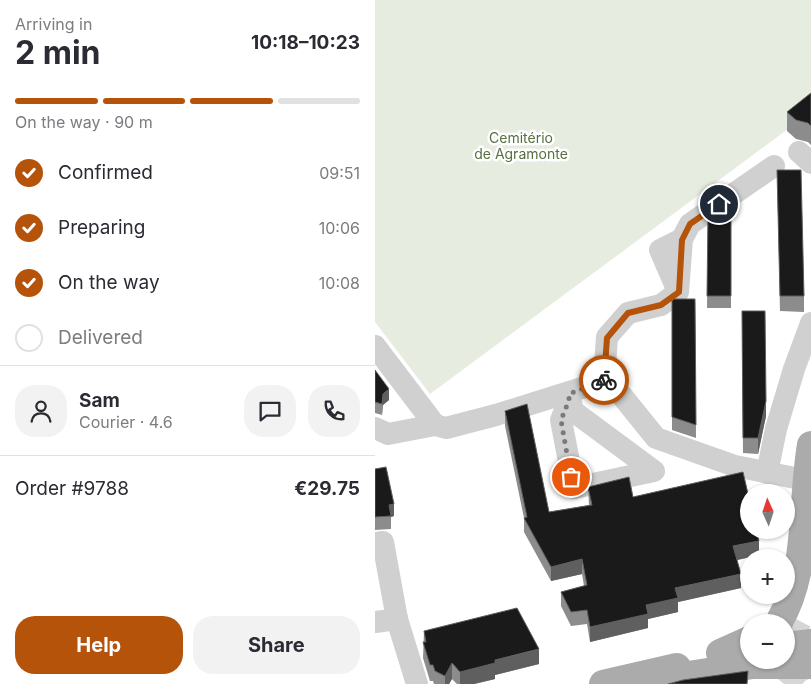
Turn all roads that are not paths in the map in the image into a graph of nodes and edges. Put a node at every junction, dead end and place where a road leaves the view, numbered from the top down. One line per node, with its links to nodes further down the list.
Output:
1 (774, 166): 4 (street)
2 (811, 323): 9 (street)
3 (375, 346): 6 (street)
4 (604, 381): 5 (street); 9 (street)
5 (569, 397): 5 (street); 6 (street)
6 (435, 425): 7 (street)
7 (375, 428)
8 (811, 445): 10 (main road)
9 (767, 473): 10 (street)
10 (805, 480): 16 (main road)
11 (375, 543): 13 (street)
12 (811, 582): 16 (main road)
13 (397, 619): 14 (street); 20 (street)
14 (375, 622)
15 (740, 644): 18 (main road)
16 (800, 649): 19 (main road)
17 (740, 651): 18 (main road)
18 (719, 653): 19 (main road)
19 (660, 672): 21 (main road)
20 (417, 684)
21 (603, 684)

